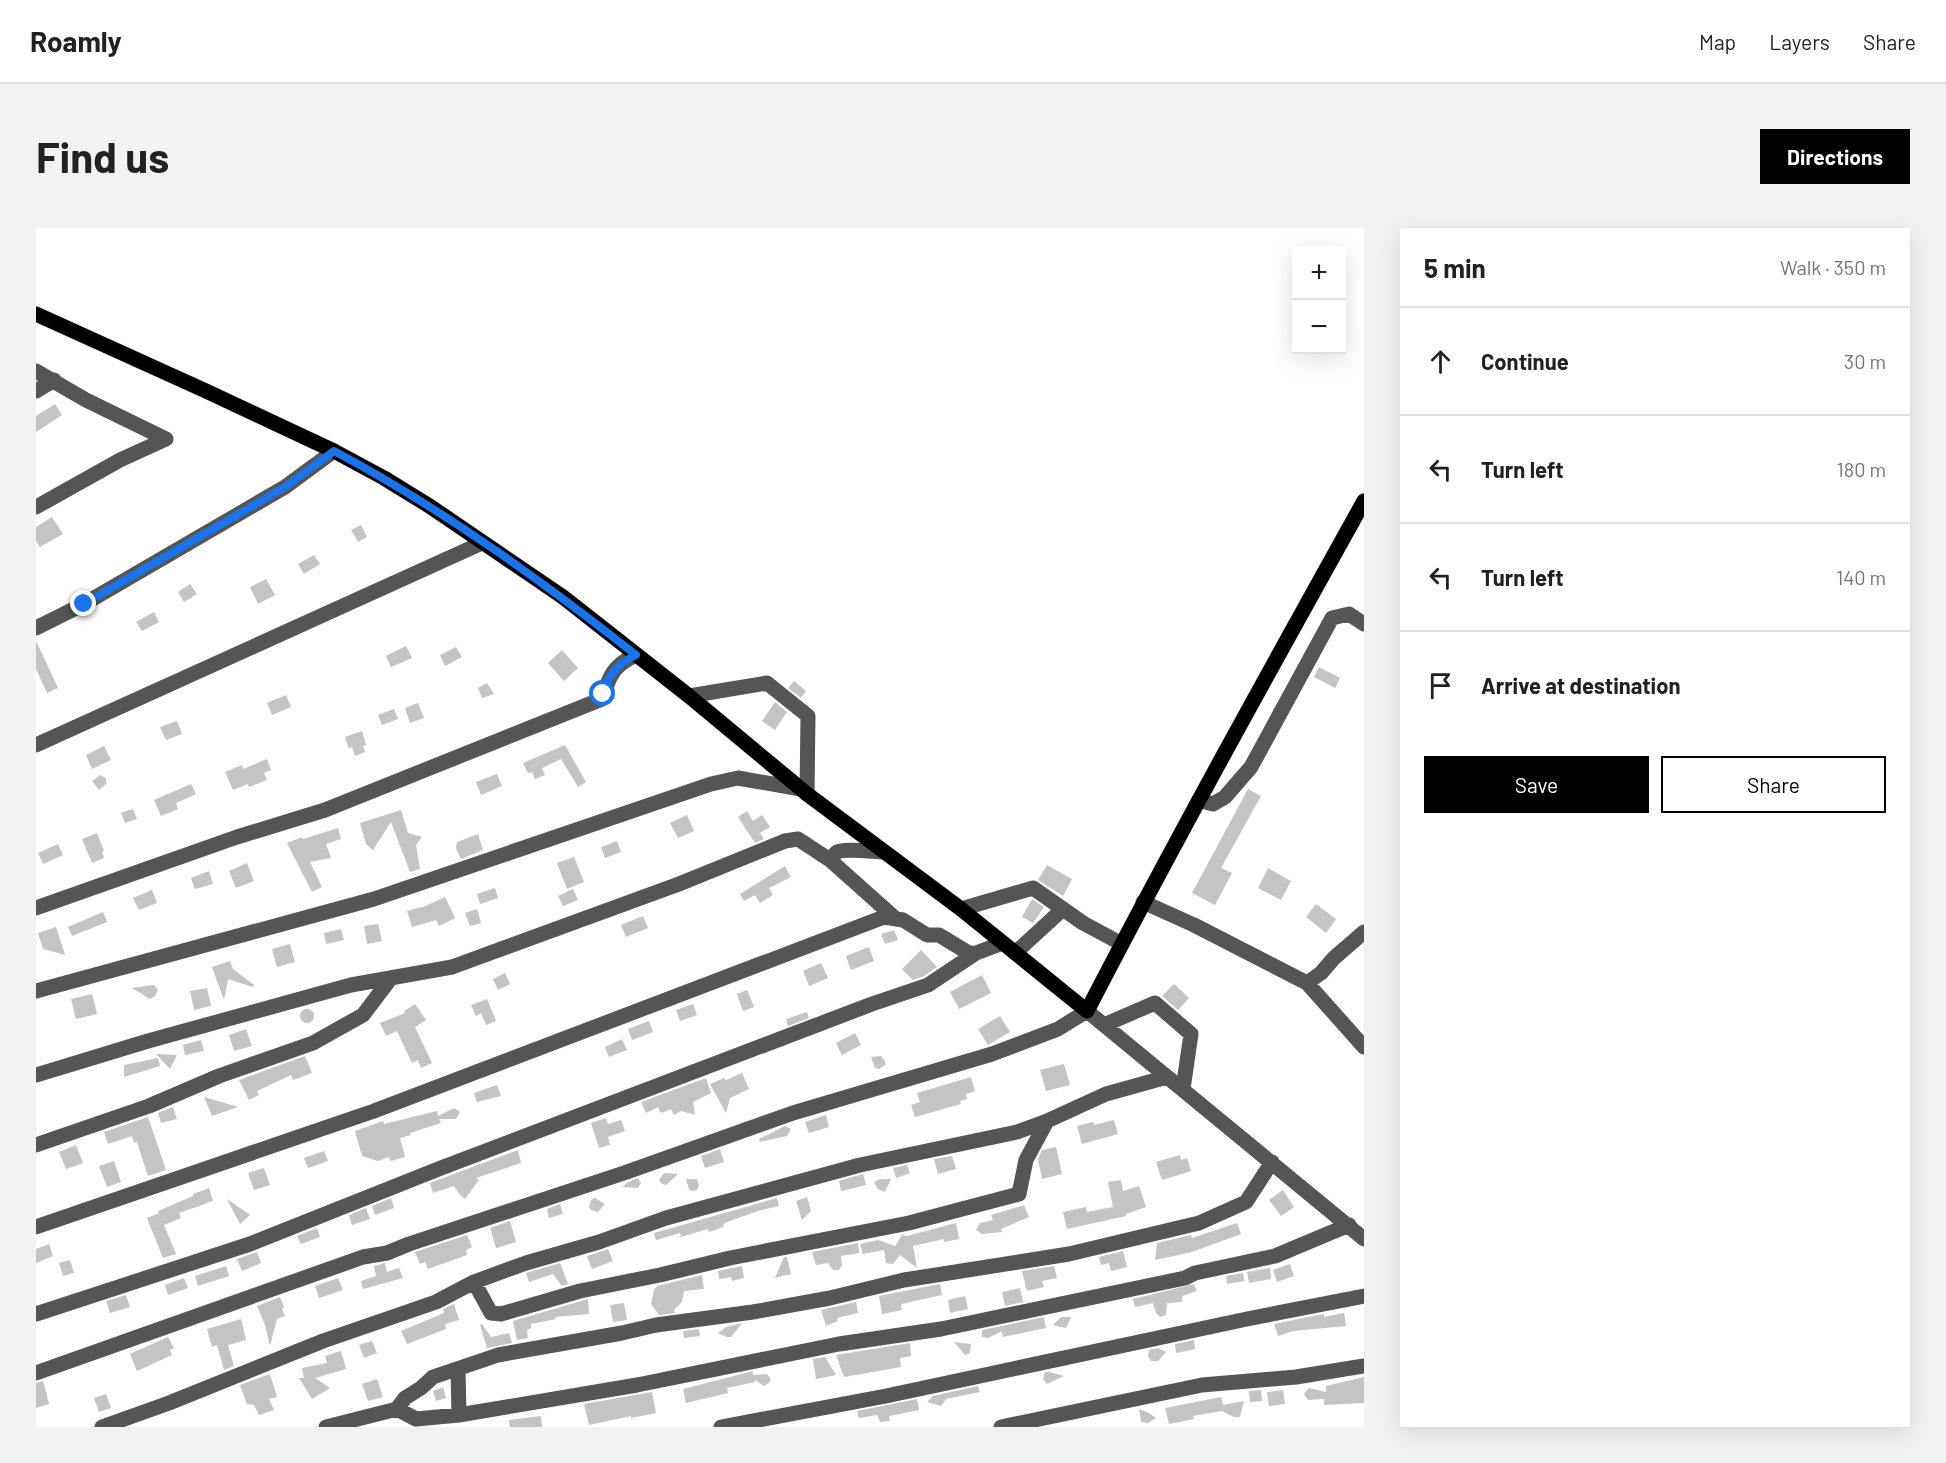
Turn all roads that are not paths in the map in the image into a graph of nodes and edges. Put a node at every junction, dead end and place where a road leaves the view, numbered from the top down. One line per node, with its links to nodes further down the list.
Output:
1 (36, 314): 5 (main road)
2 (36, 371): 3 (street)
3 (54, 380): 4 (street); 7 (street)
4 (36, 390)
5 (334, 451): 8 (main road); 10 (street)
6 (1364, 501): 15 (main road)
7 (36, 507)
8 (482, 543): 11 (main road); 13 (street)
9 (1364, 624): 15 (street)
10 (36, 628)
11 (636, 655): 12 (main road); 19 (street)
12 (689, 696): 14 (main road); 14 (street)
13 (36, 745)
14 (804, 791): 16 (main road); 30 (street)
15 (1199, 800): 18 (main road)
16 (884, 852): 17 (street); 20 (main road)
17 (830, 860): 22 (street); 28 (street)
18 (1143, 903): 25 (main road); 29 (street)
19 (36, 908)
20 (961, 909): 21 (street); 24 (main road)
21 (1063, 909): 25 (street); 26 (street)
22 (895, 918): 27 (street); 41 (street)
23 (1364, 932): 29 (street)
24 (1002, 943): 26 (main road); 27 (street)
25 (1122, 944): 31 (main road)
26 (1015, 952): 31 (main road)
27 (974, 954): 45 (street)
28 (391, 978): 34 (street); 38 (street)
29 (1306, 982): 33 (street)
30 (36, 991)
31 (1087, 1011): 32 (street); 48 (street)
32 (1104, 1025): 35 (street); 36 (street)
33 (1364, 1047)
34 (36, 1075)
35 (1167, 1077): 36 (street); 37 (street)
36 (1183, 1089): 39 (street)
37 (1047, 1121): 43 (street); 43 (street)
38 (36, 1145)
39 (1272, 1162): 40 (street); 47 (street)
40 (1349, 1225): 42 (street); 50 (street)
41 (36, 1227)
42 (1364, 1239)
43 (474, 1282): 51 (street)
44 (1364, 1296): 53 (street)
45 (36, 1314)
46 (1364, 1366): 54 (street)
47 (458, 1369): 49 (street); 50 (street)
48 (36, 1373)
49 (397, 1409): 50 (street); 52 (street)
50 (459, 1415)
51 (102, 1427)
52 (326, 1427)
53 (721, 1427)
54 (1001, 1427)

